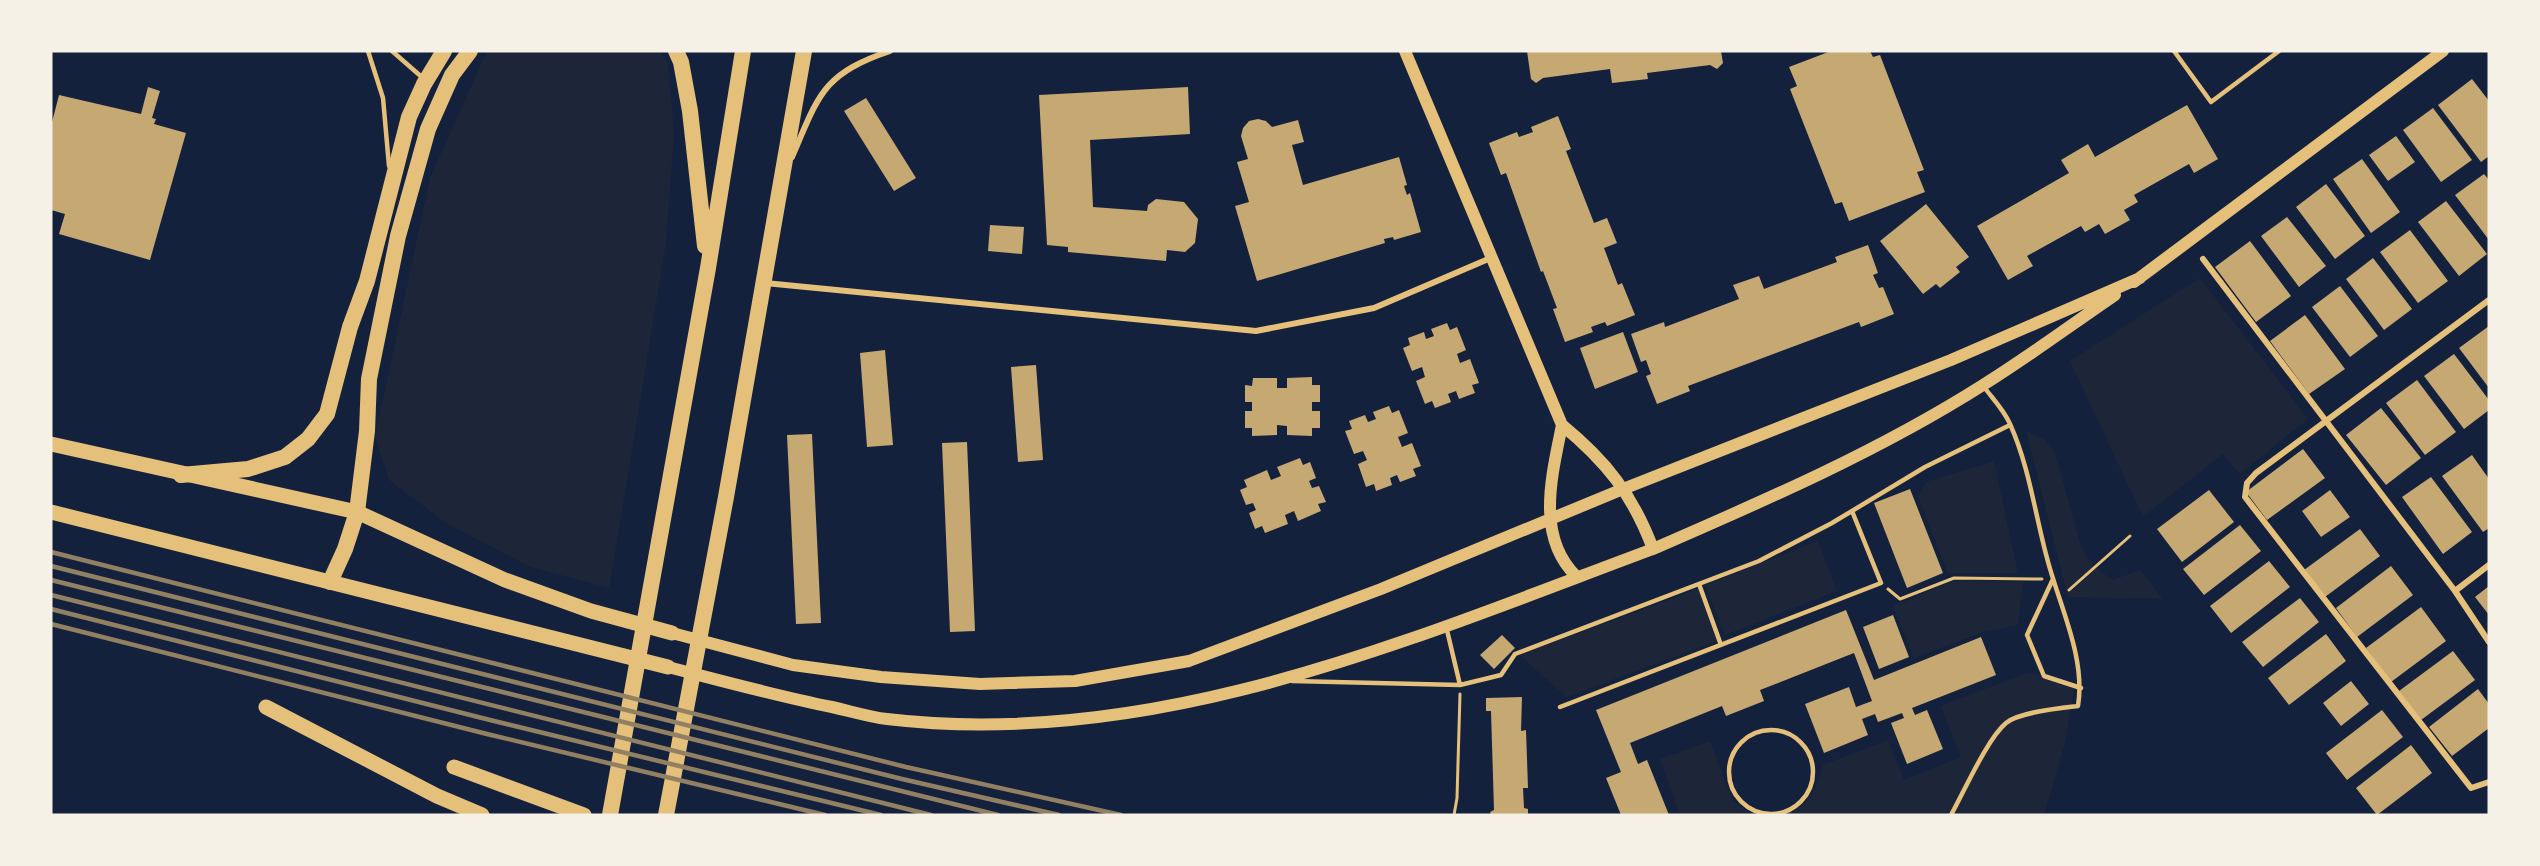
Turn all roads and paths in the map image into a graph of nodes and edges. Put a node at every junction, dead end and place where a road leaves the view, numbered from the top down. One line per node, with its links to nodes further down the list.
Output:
1 (368, 51): 15 (lane)
2 (392, 51): 13 (lane)
3 (444, 51): 13 (highway)
4 (470, 51): 31 (highway)
5 (676, 51): 18 (highway)
6 (743, 51): 18 (highway)
7 (804, 51): 14 (highway)
8 (890, 51): 14 (street)
9 (1405, 51): 16 (main road)
10 (2174, 51): 11 (lane)
11 (2279, 51)
12 (2443, 51): 19 (main road)
13 (426, 81): 15 (highway)
14 (781, 182): 20 (highway)
15 (390, 191): 27 (highway)
16 (1493, 256): 20 (street); 25 (main road)
17 (2203, 259): 23 (street)
18 (708, 268): 58 (highway)
19 (2140, 278): 22 (main road); 28 (main road)
20 (763, 283): 59 (highway)
21 (2489, 300): 23 (street)
22 (1982, 386): 24 (lane); 34 (main road)
23 (2328, 422): 41 (street); 54 (street)
24 (2010, 424): 29 (lane); 37 (lane)
25 (1562, 425): 28 (main road); 32 (main road)
26 (51, 444): 27 (main road)
27 (181, 475): 31 (main road)
28 (1623, 489): 32 (main road); 34 (main road)
29 (1852, 511): 39 (lane); 40 (lane)
30 (51, 512): 38 (main road)
31 (357, 512): 38 (highway); 44 (main road)
32 (1548, 520): 36 (main road); 44 (main road)
33 (2130, 536): 42 (path)
34 (1653, 549): 36 (main road)
35 (2489, 565): 41 (street)
36 (1577, 577): 43 (main road)
37 (2053, 579): 39 (path); 42 (lane); 50 (lane)
38 (330, 582): 47 (main road)
39 (1881, 583): 46 (lane)
40 (1699, 584): 46 (lane); 49 (lane)
41 (2455, 591): 45 (street)
42 (2059, 599): 50 (lane)
43 (1445, 624): 48 (main road); 49 (lane)
44 (672, 633)
45 (2489, 642)
46 (1721, 645): 52 (lane)
47 (668, 667): 48 (main road)
48 (1278, 681): 49 (lane)
49 (1460, 685): 60 (path)
50 (2081, 688): 61 (lane)
51 (266, 707): 56 (main road)
52 (1560, 707)
53 (454, 767): 57 (main road)
54 (2489, 782)
55 (1779, 814): 55 (lane)
56 (482, 815)
57 (584, 815)
58 (610, 815)
59 (666, 815)
60 (1454, 815)
61 (1951, 815)

